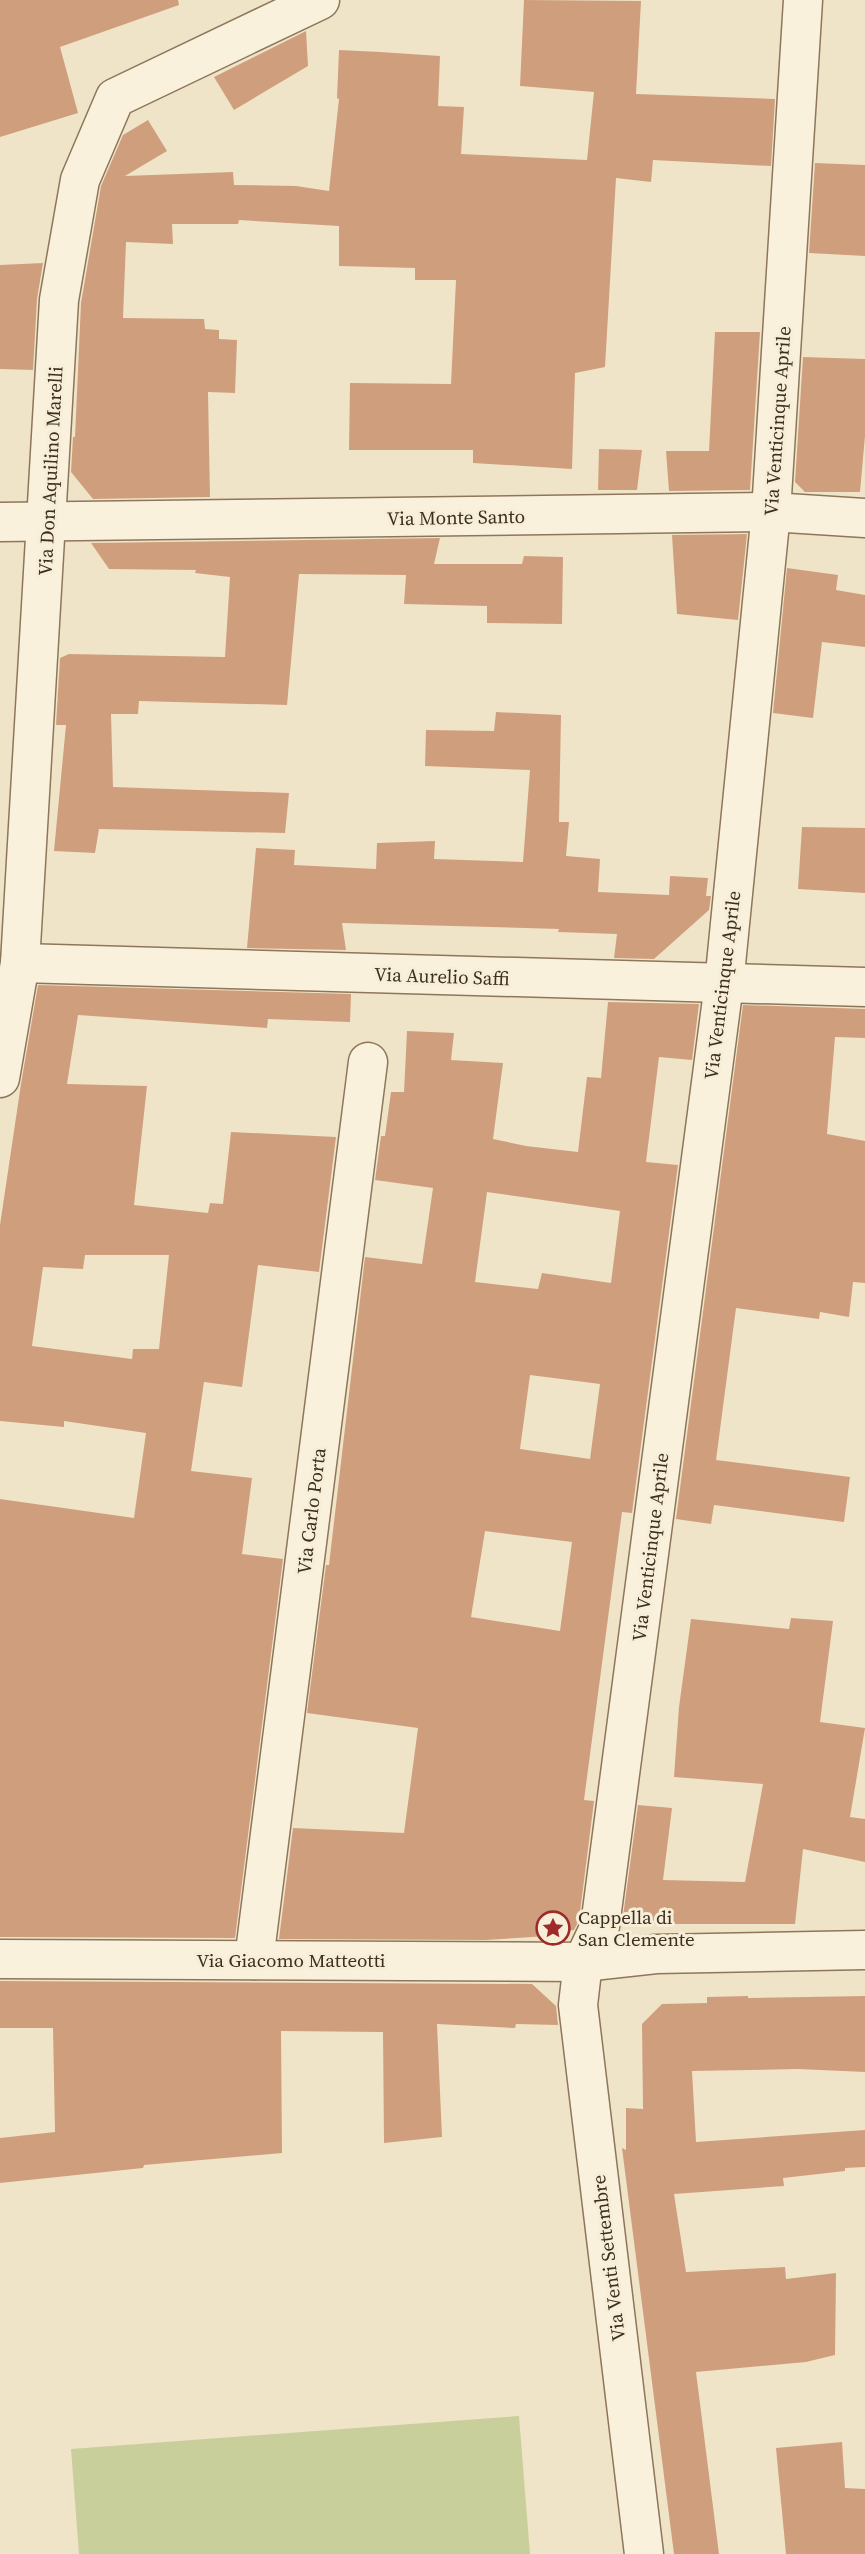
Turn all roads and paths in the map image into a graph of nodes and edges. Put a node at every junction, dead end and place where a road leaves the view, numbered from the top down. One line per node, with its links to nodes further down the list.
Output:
1 (320, 0): 6 (street, Via Don Aquilino Marelli)
2 (803, 0): 3 (street, Via Venticinque Aprile)
3 (771, 512): 4 (street, Via Monte Santo); 6 (street, Via Monte Santo); 8 (street, Via Venticinque Aprile)
4 (865, 518)
5 (0, 522): 6 (street, Via Monte Santo)
6 (47, 523): 7 (street, Via Don Aquilino Marelli)
7 (20, 963): 8 (street, Via Aurelio Saffi); 11 (street, Via Don Aquilino Marelli)
8 (724, 984): 9 (street, Via Aurelio Saffi); 15 (street, Via Venticinque Aprile)
9 (865, 987)
10 (368, 1062): 14 (street, Via Carlo Porta)
11 (0, 1078)
12 (865, 1950): 15 (street, Via Giacomo Matteotti)
13 (0, 1959): 14 (street, Via Giacomo Matteotti)
14 (254, 1960): 15 (street, Via Giacomo Matteotti)
15 (583, 1962): 16 (street, Via Venti Settembre)
16 (644, 2554)

